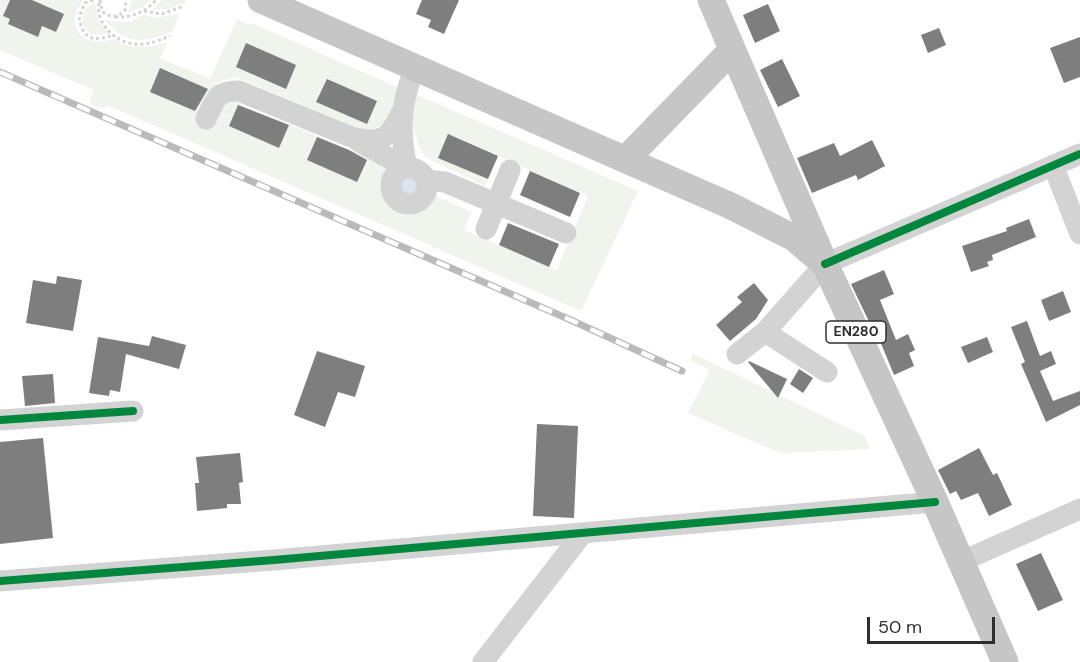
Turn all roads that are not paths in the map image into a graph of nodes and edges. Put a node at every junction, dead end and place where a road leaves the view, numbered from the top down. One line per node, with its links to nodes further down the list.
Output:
1 (261, 0): 4 (main road)
2 (711, 0): 3 (main road, EN280)
3 (732, 50): 9 (main road); 18 (main road, EN280)
4 (415, 67): 5 (street); 9 (main road)
5 (401, 113): 7 (street); 11 (street)
6 (206, 119): 7 (street)
7 (351, 137): 11 (street)
8 (1080, 154): 10 (street)
9 (626, 159): 18 (main road)
10 (1053, 165): 17 (street); 18 (street)
11 (407, 168): 13 (street); 13 (street)
12 (510, 170): 14 (street)
13 (425, 180): 14 (street)
14 (497, 203): 15 (street); 16 (street)
15 (486, 229)
16 (566, 233)
17 (1080, 234)
18 (825, 264): 19 (street); 24 (main road, EN280)
19 (765, 332): 20 (street); 21 (street)
20 (737, 354)
21 (827, 372)
22 (133, 411): 23 (street)
23 (0, 420)
24 (935, 502): 26 (street); 27 (main road, EN280)
25 (1080, 509): 27 (street)
26 (583, 533): 28 (street); 29 (street)
27 (960, 562): 30 (main road, EN280)
28 (0, 580)
29 (483, 662)
30 (1005, 662)

